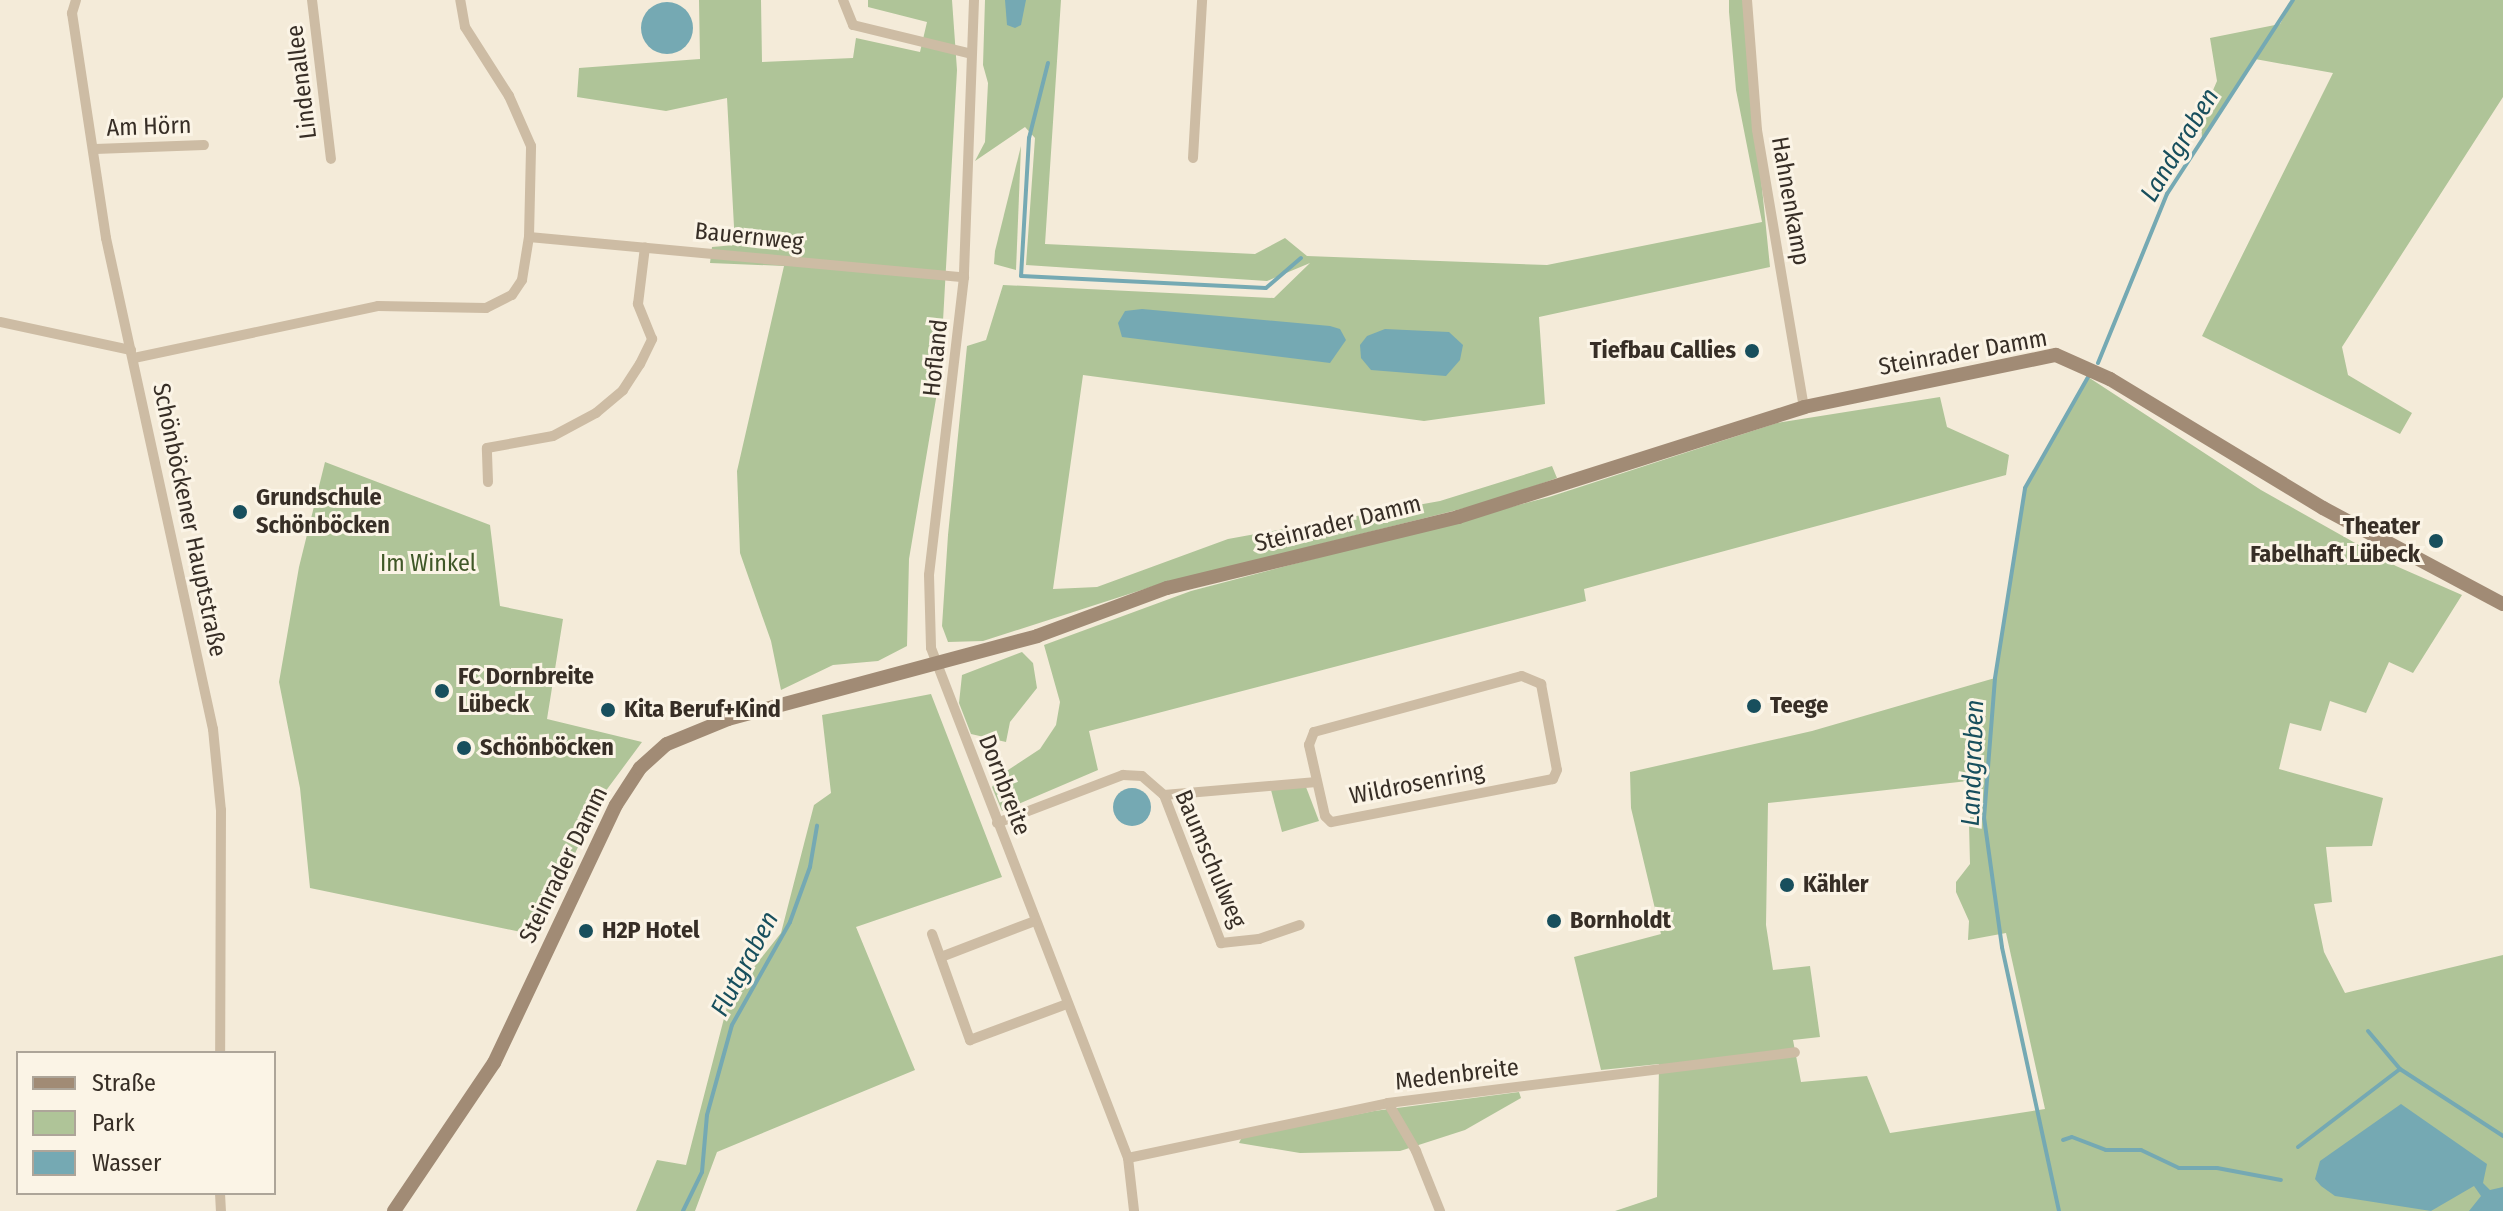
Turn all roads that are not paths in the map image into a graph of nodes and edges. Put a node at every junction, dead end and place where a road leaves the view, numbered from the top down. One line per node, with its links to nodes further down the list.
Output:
1 (76, 0): 10 (street, Schönböckener Hauptstraße)
2 (312, 0): 12 (street, Lindenallee)
3 (460, 0): 13 (street)
4 (843, 0): 8 (street)
5 (974, 0): 8 (street, Hofland)
6 (1202, 0): 11 (street)
7 (1747, 0): 18 (street, Hahnenkamp)
8 (972, 54): 15 (street, Hofland)
9 (204, 145): 10 (street, Am Hörn)
10 (95, 149): 17 (street, Schönböckener Hauptstraße)
11 (1193, 158)
12 (331, 159)
13 (529, 237): 14 (street, Bauernweg); 17 (street)
14 (645, 247): 15 (street, Bauernweg); 19 (street)
15 (964, 277): 21 (street, Hofland)
16 (0, 322): 17 (street)
17 (133, 354): 30 (street, Schönböckener Hauptstraße)
18 (1804, 407): 20 (main road, Steinrader Damm); 21 (main road, Steinrader Damm)
19 (488, 482)
20 (2503, 604)
21 (936, 664): 24 (street, Dornbreite); 34 (main road, Steinrader Damm)
22 (1316, 782): 22 (street, Wildrosenring); 23 (street)
23 (1164, 795): 24 (street, Baumschulweg); 26 (street, Baumschulweg)
24 (997, 823): 25 (street, Dornbreite)
25 (1035, 921): 28 (street); 29 (street, Dornbreite)
26 (1300, 925)
27 (932, 934): 28 (street)
28 (941, 957): 29 (street)
29 (1067, 1004): 33 (street, Dornbreite)
30 (220, 1051)
31 (1795, 1052): 32 (street, Medenbreite)
32 (1388, 1103): 33 (street, Medenbreite); 36 (street)
33 (1128, 1158): 35 (street, Dornbreite)
34 (394, 1211)
35 (1134, 1211)
36 (1440, 1211)

